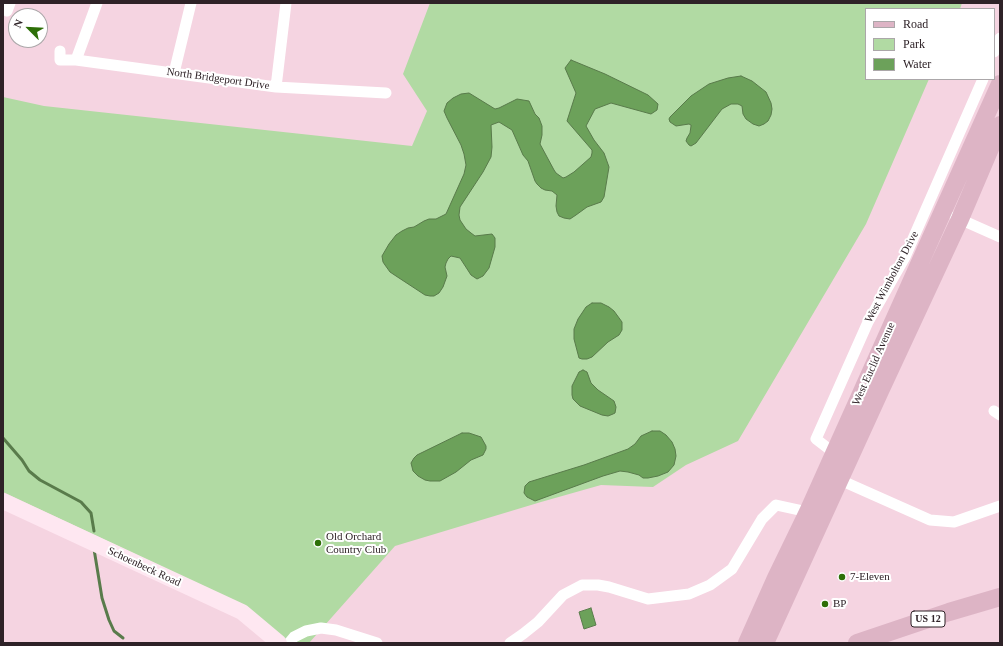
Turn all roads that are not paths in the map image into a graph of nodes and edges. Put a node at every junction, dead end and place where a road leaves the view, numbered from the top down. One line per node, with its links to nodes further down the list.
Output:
1 (97, 3): 7 (street)
2 (191, 3): 8 (street)
3 (286, 3): 11 (street)
4 (1000, 38): 5 (street)
5 (995, 50)
6 (60, 51): 7 (street, North Bridgeport Drive)
7 (76, 60): 8 (street, North Bridgeport Drive)
8 (174, 73): 11 (street, North Bridgeport Drive)
9 (983, 80): 17 (street, West Wimbolton Drive)
10 (1000, 84): 14 (main road, West Euclid Avenue)
11 (276, 87): 12 (street, North Bridgeport Drive)
12 (386, 93)
13 (1000, 124): 15 (main road, West Euclid Avenue)
14 (943, 212): 15 (street); 17 (main road, West Euclid Avenue)
15 (960, 219): 16 (street); 17 (main road, West Euclid Avenue)
16 (1000, 237)
17 (842, 456): 18 (main road, West Euclid Avenue); 21 (main road, West Euclid Avenue)
18 (840, 480): 20 (street); 23 (main road, West Euclid Avenue)
19 (3, 501): 24 (main road, Schoenbeck Road)
20 (1000, 506)
21 (808, 512): 27 (street); 28 (main road, West Euclid Avenue)
22 (1000, 597): 29 (main road, US 12)
23 (773, 638)
24 (279, 643)
25 (289, 643): 26 (street)
26 (377, 643)
27 (510, 643)
28 (747, 643)
29 (857, 643)

